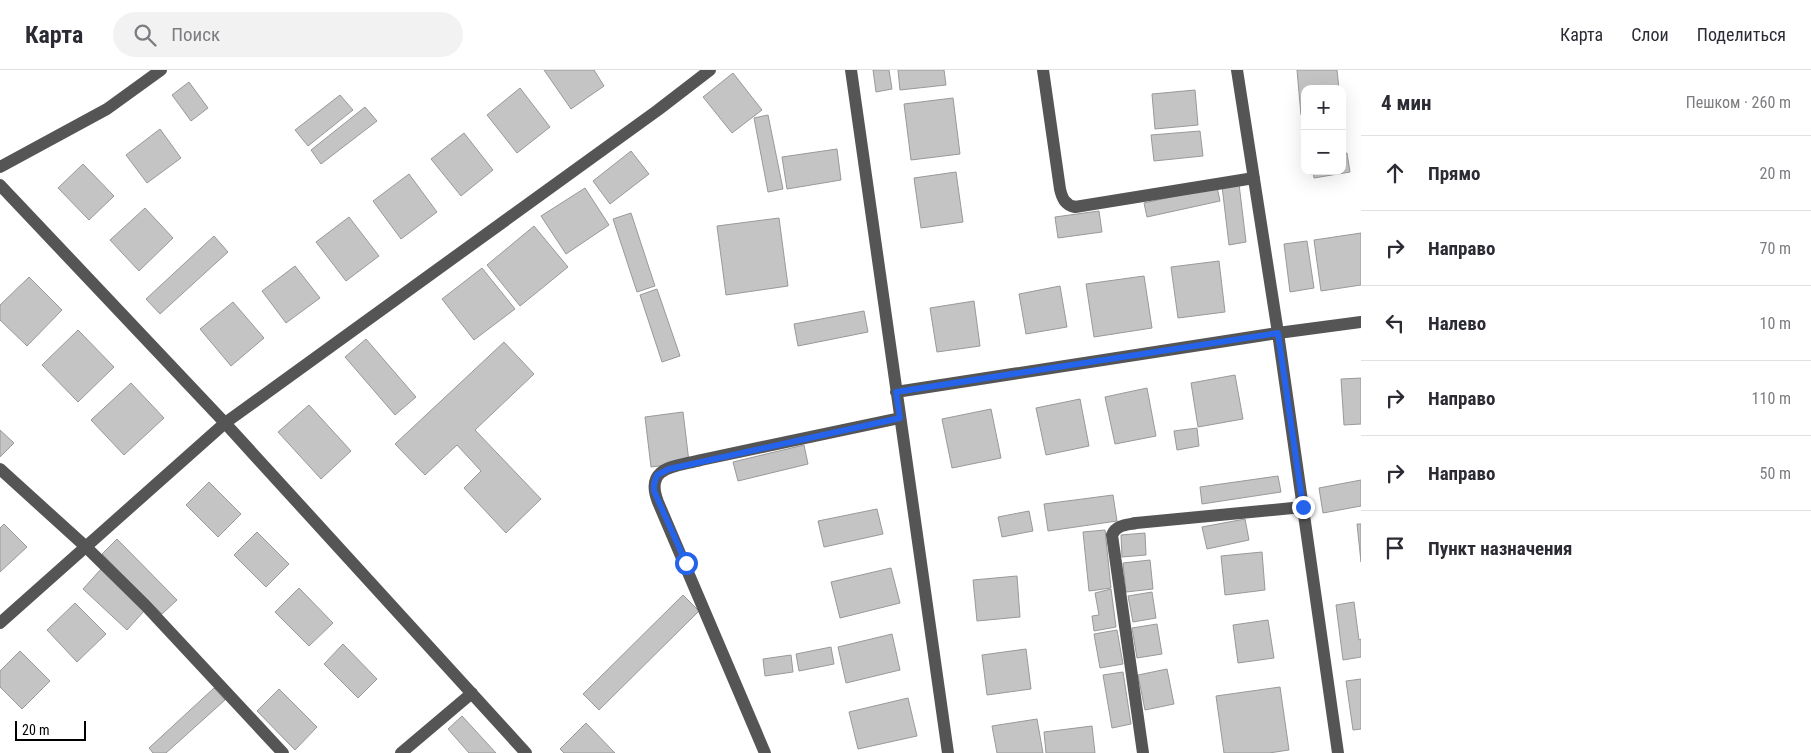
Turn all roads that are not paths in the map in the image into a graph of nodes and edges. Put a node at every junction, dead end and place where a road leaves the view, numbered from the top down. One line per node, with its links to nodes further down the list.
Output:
1 (161, 70): 6 (street)
2 (710, 70): 13 (street)
3 (851, 70): 11 (street)
4 (1043, 70): 7 (street)
5 (1237, 70): 7 (street)
6 (0, 168)
7 (1254, 178): 10 (street)
8 (0, 185): 13 (street)
9 (1361, 322): 10 (street)
10 (1278, 333): 11 (street); 15 (street)
11 (896, 392): 12 (street)
12 (900, 418): 22 (street); 23 (street)
13 (225, 423): 16 (street); 18 (street)
14 (0, 469): 16 (street)
15 (1303, 507): 24 (street); 25 (street)
16 (85, 546): 17 (street); 19 (street)
17 (0, 623)
18 (472, 692): 20 (street); 21 (street)
19 (283, 753)
20 (401, 753)
21 (526, 753)
22 (765, 753)
23 (948, 753)
24 (1143, 753)
25 (1338, 753)

